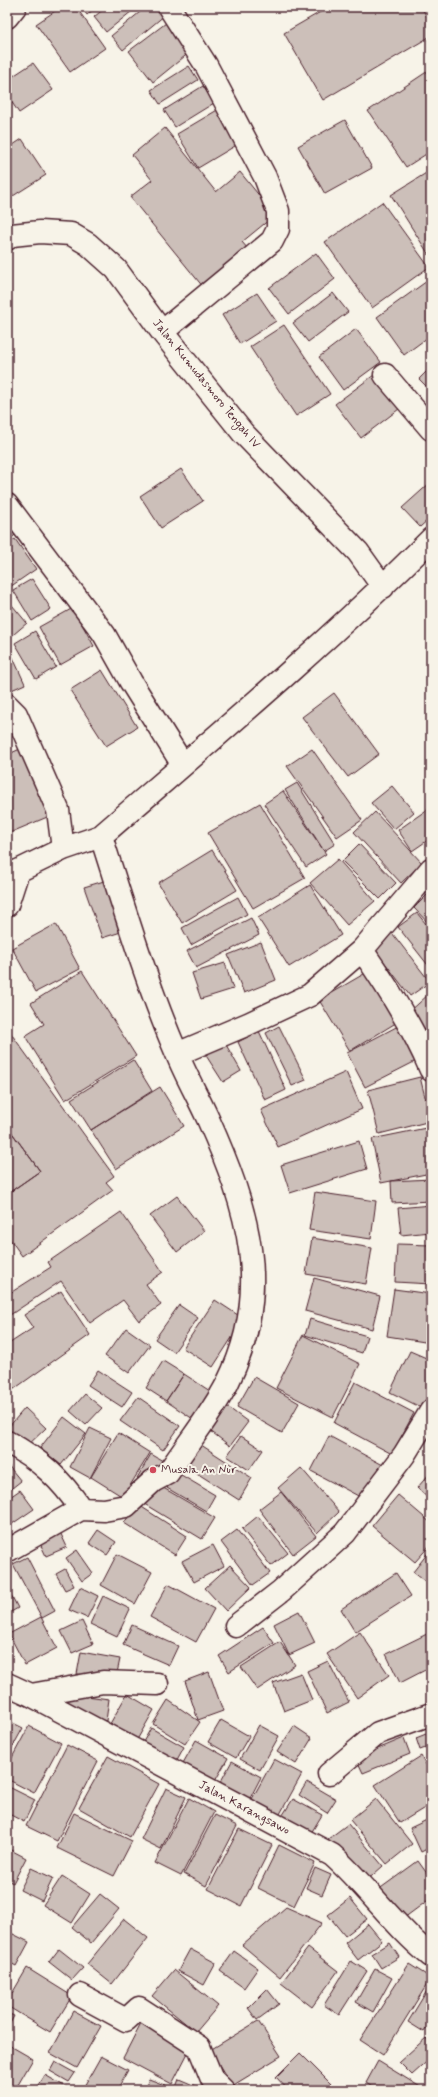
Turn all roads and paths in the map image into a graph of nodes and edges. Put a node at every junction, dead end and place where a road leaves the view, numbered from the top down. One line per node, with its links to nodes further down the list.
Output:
1 (15, 7): 3 (street)
2 (169, 7): 5 (street)
3 (7, 17)
4 (7, 239): 5 (street, Jalan Kumudasmoro Tengah IV)
5 (162, 332): 10 (street, Jalan Kumudasmoro Tengah IV)
6 (385, 375): 7 (street)
7 (431, 429)
8 (7, 505): 12 (street)
9 (431, 539): 10 (street)
10 (383, 587): 12 (street)
11 (7, 705): 14 (street)
12 (183, 765): 13 (street)
13 (101, 836): 14 (street); 19 (street)
14 (63, 849): 16 (street)
15 (431, 869): 18 (street)
16 (13, 872): 17 (street)
17 (7, 905)
18 (362, 950): 19 (street); 20 (street)
19 (177, 1054): 23 (street)
20 (431, 1070)
21 (431, 1411): 25 (street)
22 (7, 1442): 23 (street)
23 (81, 1509): 24 (street)
24 (7, 1551)
25 (236, 1626)
26 (7, 1684): 28 (street, Jalan Karangsawo)
27 (157, 1684): 28 (street)
28 (31, 1695): 31 (street, Jalan Karangsawo)
29 (431, 1714): 30 (street)
30 (329, 1774)
31 (431, 1956)
32 (80, 1995): 33 (street)
33 (223, 2090)

